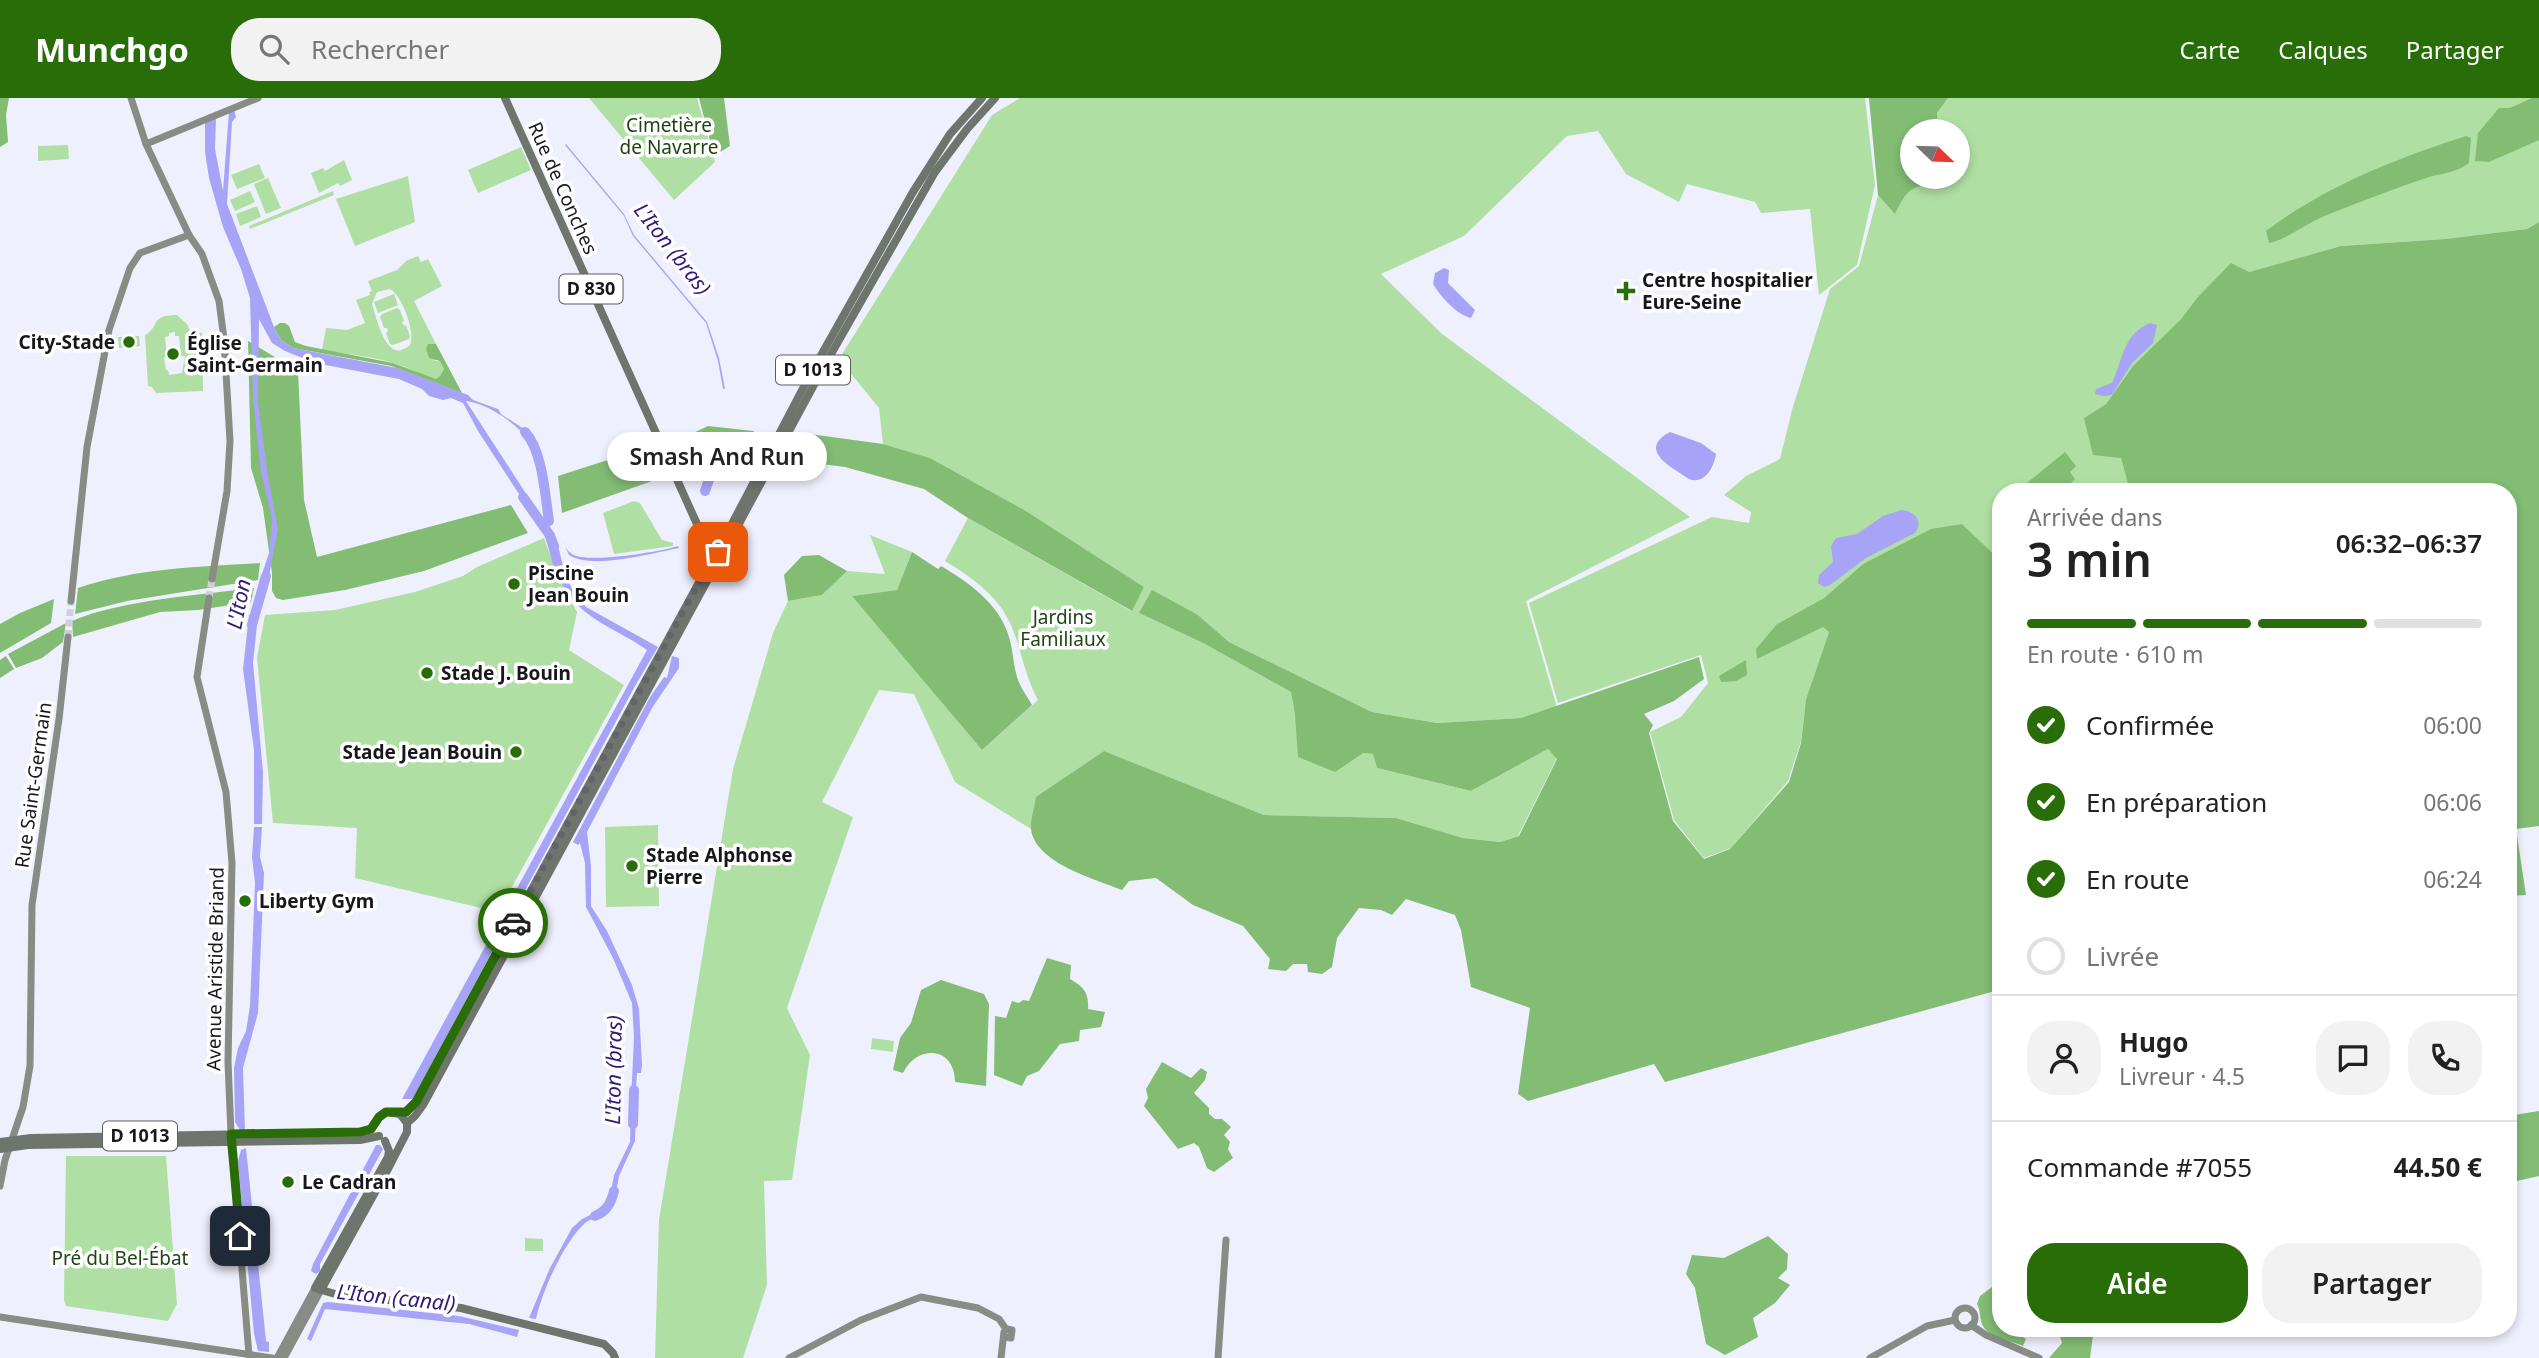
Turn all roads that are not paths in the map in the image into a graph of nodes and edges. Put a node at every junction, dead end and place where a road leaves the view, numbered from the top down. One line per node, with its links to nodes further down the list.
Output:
1 (131, 98): 6 (street)
2 (258, 98): 6 (street)
3 (505, 98): 8 (main road, Rue de Conches / D 830)
4 (982, 98): 8 (main road, D 1013)
5 (995, 98): 8 (main road, D 1013)
6 (146, 144): 7 (street)
7 (189, 235): 9 (street); 11 (street)
8 (718, 552): 13 (main road, D 1013); 15 (main road, D 1013)
9 (212, 579)
10 (209, 598): 16 (street, Avenue Aristide Briand)
11 (71, 601)
12 (68, 637): 20 (street, Rue Saint-Germain)
13 (400, 1114): 14 (main road); 15 (main road)
14 (377, 1120): 16 (main road, D 1013); 17 (main road)
15 (407, 1123): 18 (main road)
16 (231, 1138): 17 (main road, D 1013); 20 (main road, D 1013); 28 (street, Avenue Aristide Briand)
17 (382, 1139): 18 (main road); 24 (main road)
18 (402, 1139): 24 (main road)
19 (0, 1142): 20 (main road, D 1013)
20 (11, 1144): 21 (main road, D 1013); 22 (street, Rue Saint-Germain)
21 (0, 1149)
22 (0, 1186)
23 (1226, 1240): 35 (street)
24 (318, 1289): 30 (street); 31 (street); 32 (main road)
25 (0, 1317): 29 (street)
26 (1955, 1320): 27 (street); 27 (street); 36 (street)
27 (1971, 1325): 37 (street)
28 (248, 1345): 29 (street); 30 (street, Avenue Aristide Briand)
29 (238, 1353): 30 (street)
30 (264, 1357)
31 (284, 1358)
32 (612, 1358)
33 (789, 1358): 34 (street)
34 (1001, 1358)
35 (1218, 1358)
36 (1870, 1358)
37 (2039, 1358)

